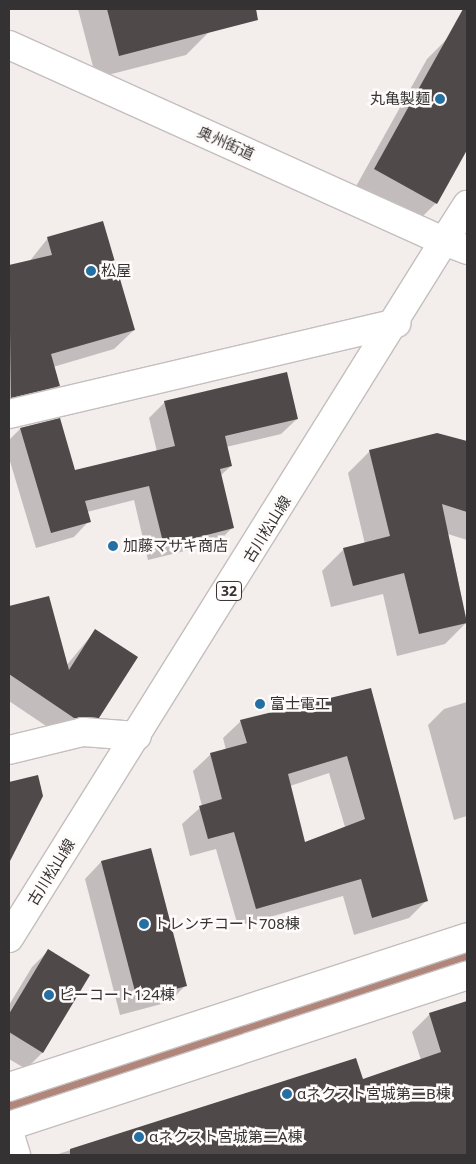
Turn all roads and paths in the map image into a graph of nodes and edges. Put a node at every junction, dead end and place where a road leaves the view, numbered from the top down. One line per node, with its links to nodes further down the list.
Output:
1 (9, 45): 3 (street, 奥州街道)
2 (467, 205): 3 (street, 古川松山線)
3 (456, 245): 4 (street, 古川松山線 / 32)
4 (396, 323): 5 (street); 6 (street, 古川松山線 / 32)
5 (9, 414)
6 (136, 736): 7 (street); 9 (street, 古川松山線 / 32)
7 (9, 750)
8 (467, 937): 11 (street)
9 (9, 938)
10 (467, 975): 11 (street)
11 (83, 1082): 12 (street); 13 (street)
12 (9, 1088)
13 (9, 1126)
14 (9, 1132): 15 (street)
15 (16, 1155)

